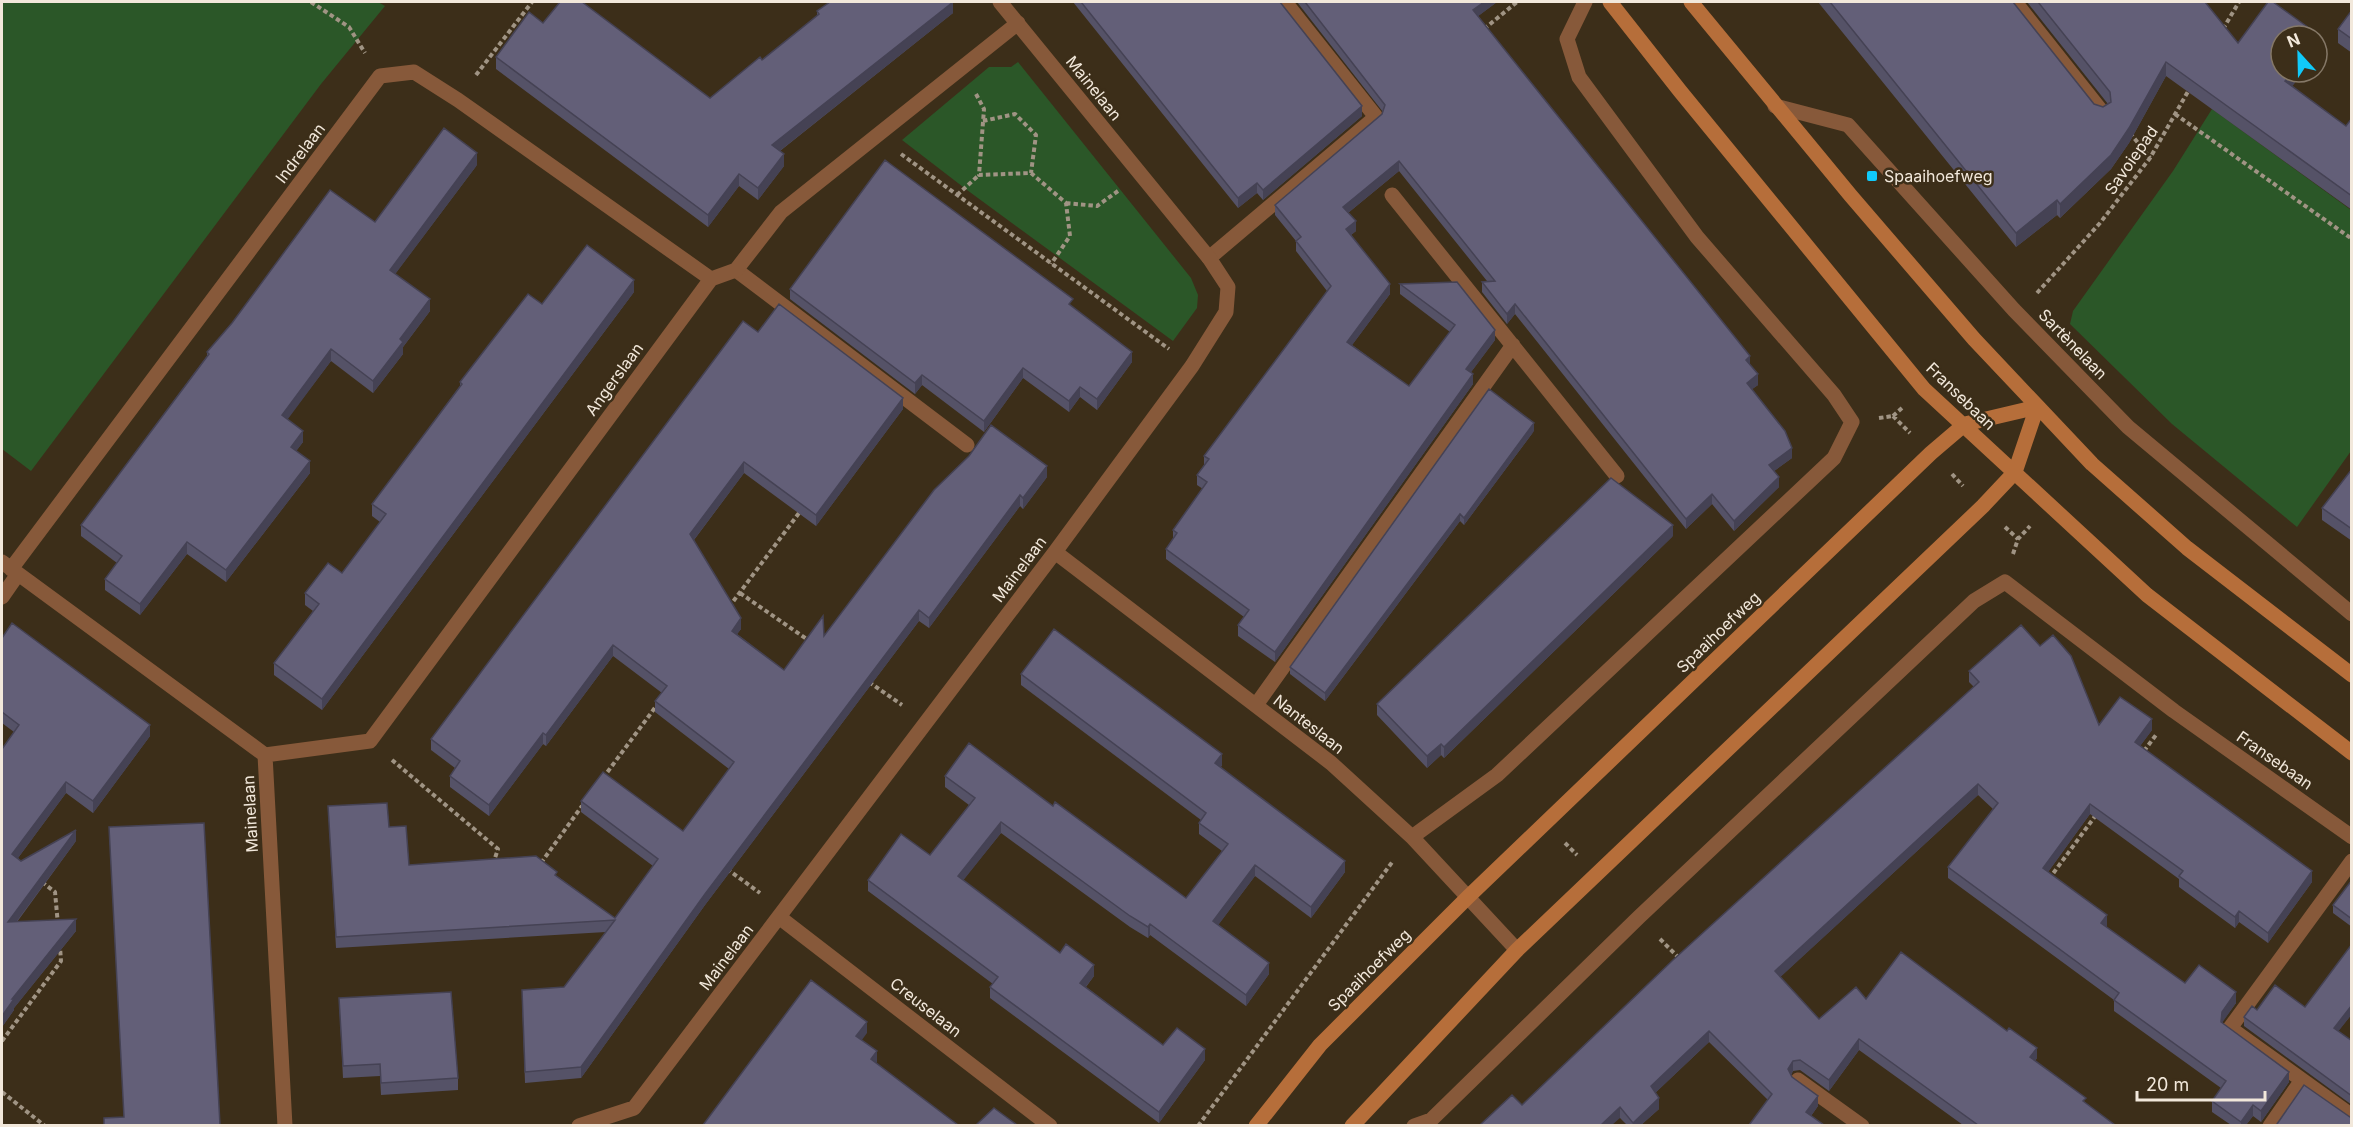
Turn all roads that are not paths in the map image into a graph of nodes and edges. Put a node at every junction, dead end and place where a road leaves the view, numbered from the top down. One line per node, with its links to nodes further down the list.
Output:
1 (1000, 2): 7 (street, Mainelaan)
2 (1285, 2): 11 (street)
3 (1585, 2): 28 (street)
4 (1610, 2): 16 (street, Fransebaan)
5 (1691, 2): 8 (street)
6 (2015, 2): 9 (street)
7 (1018, 23): 11 (street, Mainelaan); 12 (street)
8 (1775, 106): 15 (street); 23 (street, Sartènelaan)
9 (2102, 112)
10 (1392, 195): 14 (street)
11 (1209, 258): 20 (street, Mainelaan)
12 (736, 270): 13 (street); 17 (street)
13 (711, 279): 21 (street, Indrelaan); 27 (street, Angerslaan)
14 (1513, 345): 19 (street); 25 (street)
15 (2037, 407): 16 (street, Spaaihoefweg); 18 (street); 24 (street)
16 (1965, 424): 18 (street, Fransebaan); 31 (street, Spaaihoefweg)
17 (967, 445)
18 (2015, 472): 26 (street, Fransebaan); 33 (street)
19 (1617, 476)
20 (1055, 552): 25 (street, Nanteslaan); 32 (street, Mainelaan)
21 (10, 568): 22 (street, Indrelaan); 27 (street, Mainelaan)
22 (2, 597)
23 (2352, 614)
24 (2352, 675)
25 (1256, 705): 28 (street, Nanteslaan)
26 (2352, 753)
27 (265, 755): 37 (street, Mainelaan)
28 (1412, 837): 31 (street, Nanteslaan)
29 (2352, 837): 42 (street, Fransebaan)
30 (2352, 861): 35 (street)
31 (1468, 897): 33 (street, Nanteslaan); 40 (street, Spaaihoefweg)
32 (781, 913): 38 (street, Mainelaan); 39 (street, Creuselaan)
33 (1517, 950): 41 (street)
34 (1798, 1080): 43 (street)
35 (2302, 1080): 36 (street); 44 (street)
36 (2352, 1116)
37 (285, 1125)
38 (579, 1125)
39 (1050, 1125)
40 (1256, 1125)
41 (1352, 1125)
42 (1414, 1125)
43 (1862, 1125)
44 (2270, 1125)

